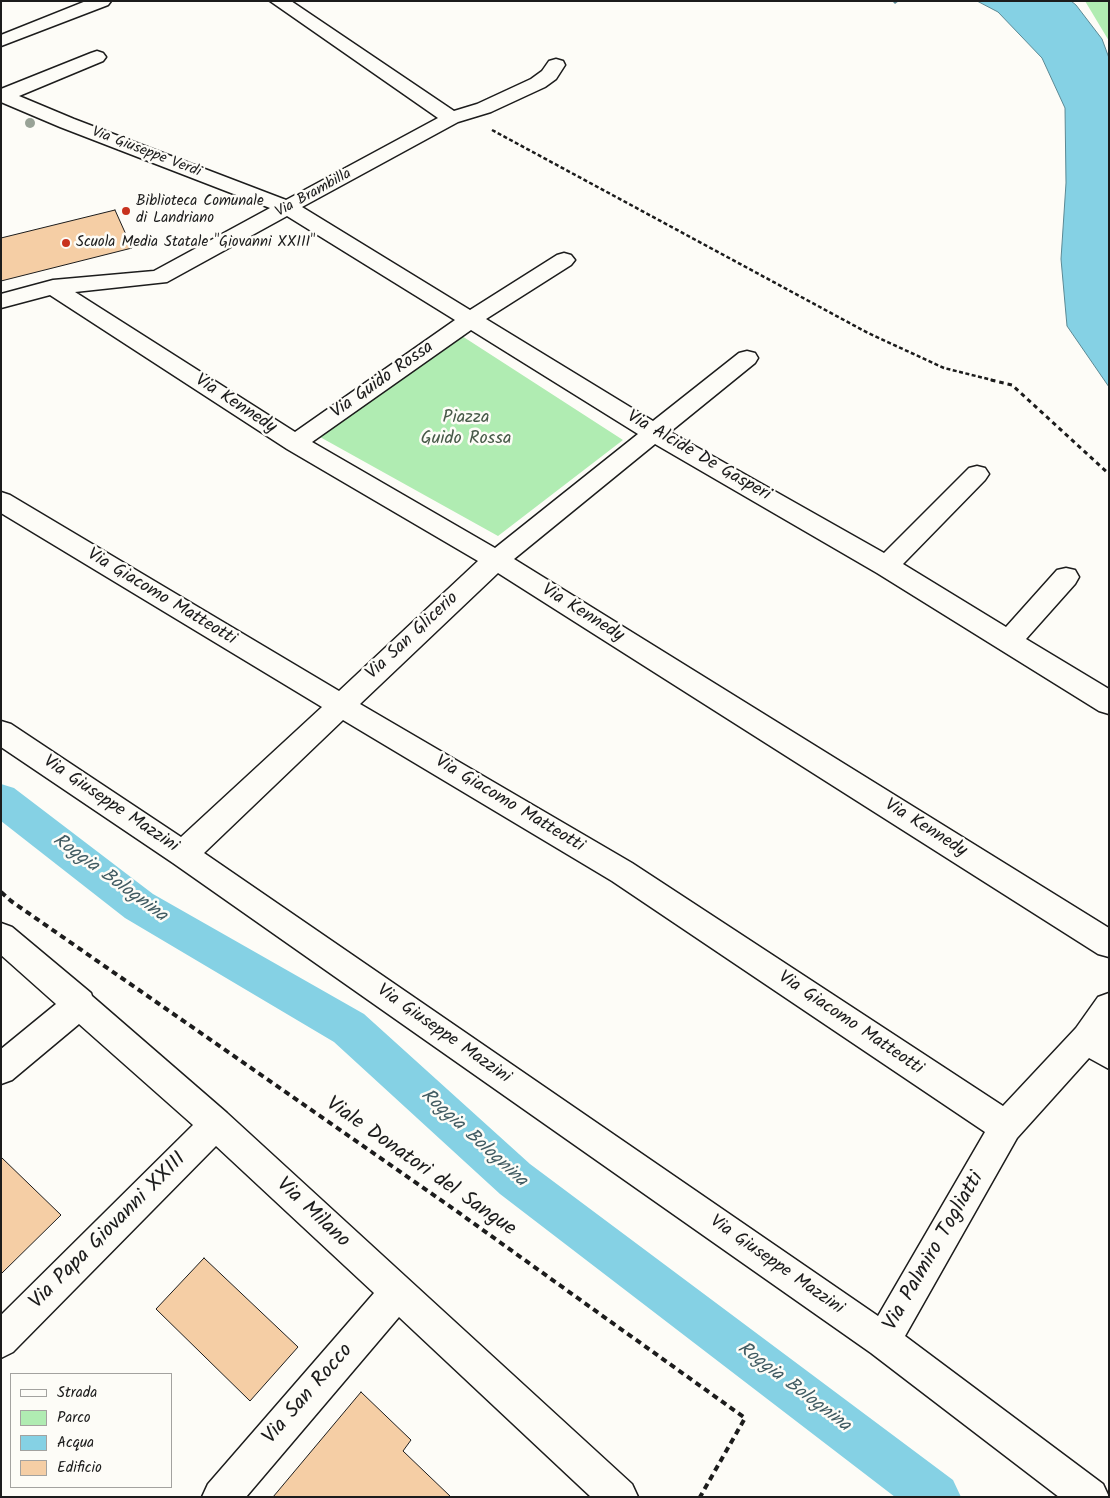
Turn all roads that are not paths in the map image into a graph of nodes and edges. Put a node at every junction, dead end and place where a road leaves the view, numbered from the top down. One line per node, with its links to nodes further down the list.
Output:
1 (102, 1): 3 (street)
2 (279, 1): 7 (street)
3 (1, 42)
4 (97, 57): 6 (street, Via Giuseppe Verdi)
5 (556, 65): 7 (street, Via Brambilla)
6 (3, 95): 8 (street, Via Giuseppe Verdi)
7 (457, 116): 8 (street, Via Brambilla)
8 (289, 208): 10 (street, Via Brambilla); 12 (street, Via Alcide De Gasperi)
9 (564, 260): 12 (street, Via Guido Rossa)
10 (53, 287): 11 (street, Via Brambilla); 15 (street, Via Kennedy)
11 (1, 301)
12 (471, 319): 14 (street, Via Alcide De Gasperi); 15 (street, Via Guido Rossa)
13 (747, 358): 14 (street, Via San Glicerio)
14 (654, 432): 18 (street, Via San Glicerio); 19 (street, Via Alcide De Gasperi)
15 (295, 443): 18 (street, Via Kennedy)
16 (977, 474): 19 (street)
17 (1, 501): 23 (street, Via Giacomo Matteotti)
18 (496, 560): 23 (street, Via San Glicerio); 27 (street, Via Kennedy)
19 (886, 566): 21 (street, Via Alcide De Gasperi)
20 (1066, 578): 21 (street)
21 (1008, 641): 22 (street, Via Alcide De Gasperi)
22 (1109, 703)
23 (340, 705): 25 (street, Via San Glicerio); 33 (street, Via Giacomo Matteotti)
24 (1, 732): 25 (street, Via Giuseppe Mazzini)
25 (183, 854): 36 (street, Via Giuseppe Mazzini)
26 (1, 936): 28 (street, Via Milano)
27 (1109, 944)
28 (80, 1003): 31 (street); 32 (street, Via Milano)
29 (1109, 1007): 30 (street, Via Palmiro Togliatti)
30 (1098, 1046): 33 (street, Via Palmiro Togliatti)
31 (1, 1070)
32 (216, 1124): 34 (street, Via Milano); 35 (street, Via Papa Giovanni XXIII)
33 (1006, 1127): 36 (street, Via Palmiro Togliatti)
34 (397, 1293): 37 (street, Via San Rocco); 38 (street, Via Milano)
35 (1, 1340)
36 (884, 1341): 39 (street, Via Palmiro Togliatti)
37 (221, 1497)
38 (619, 1497)
39 (1090, 1497)

